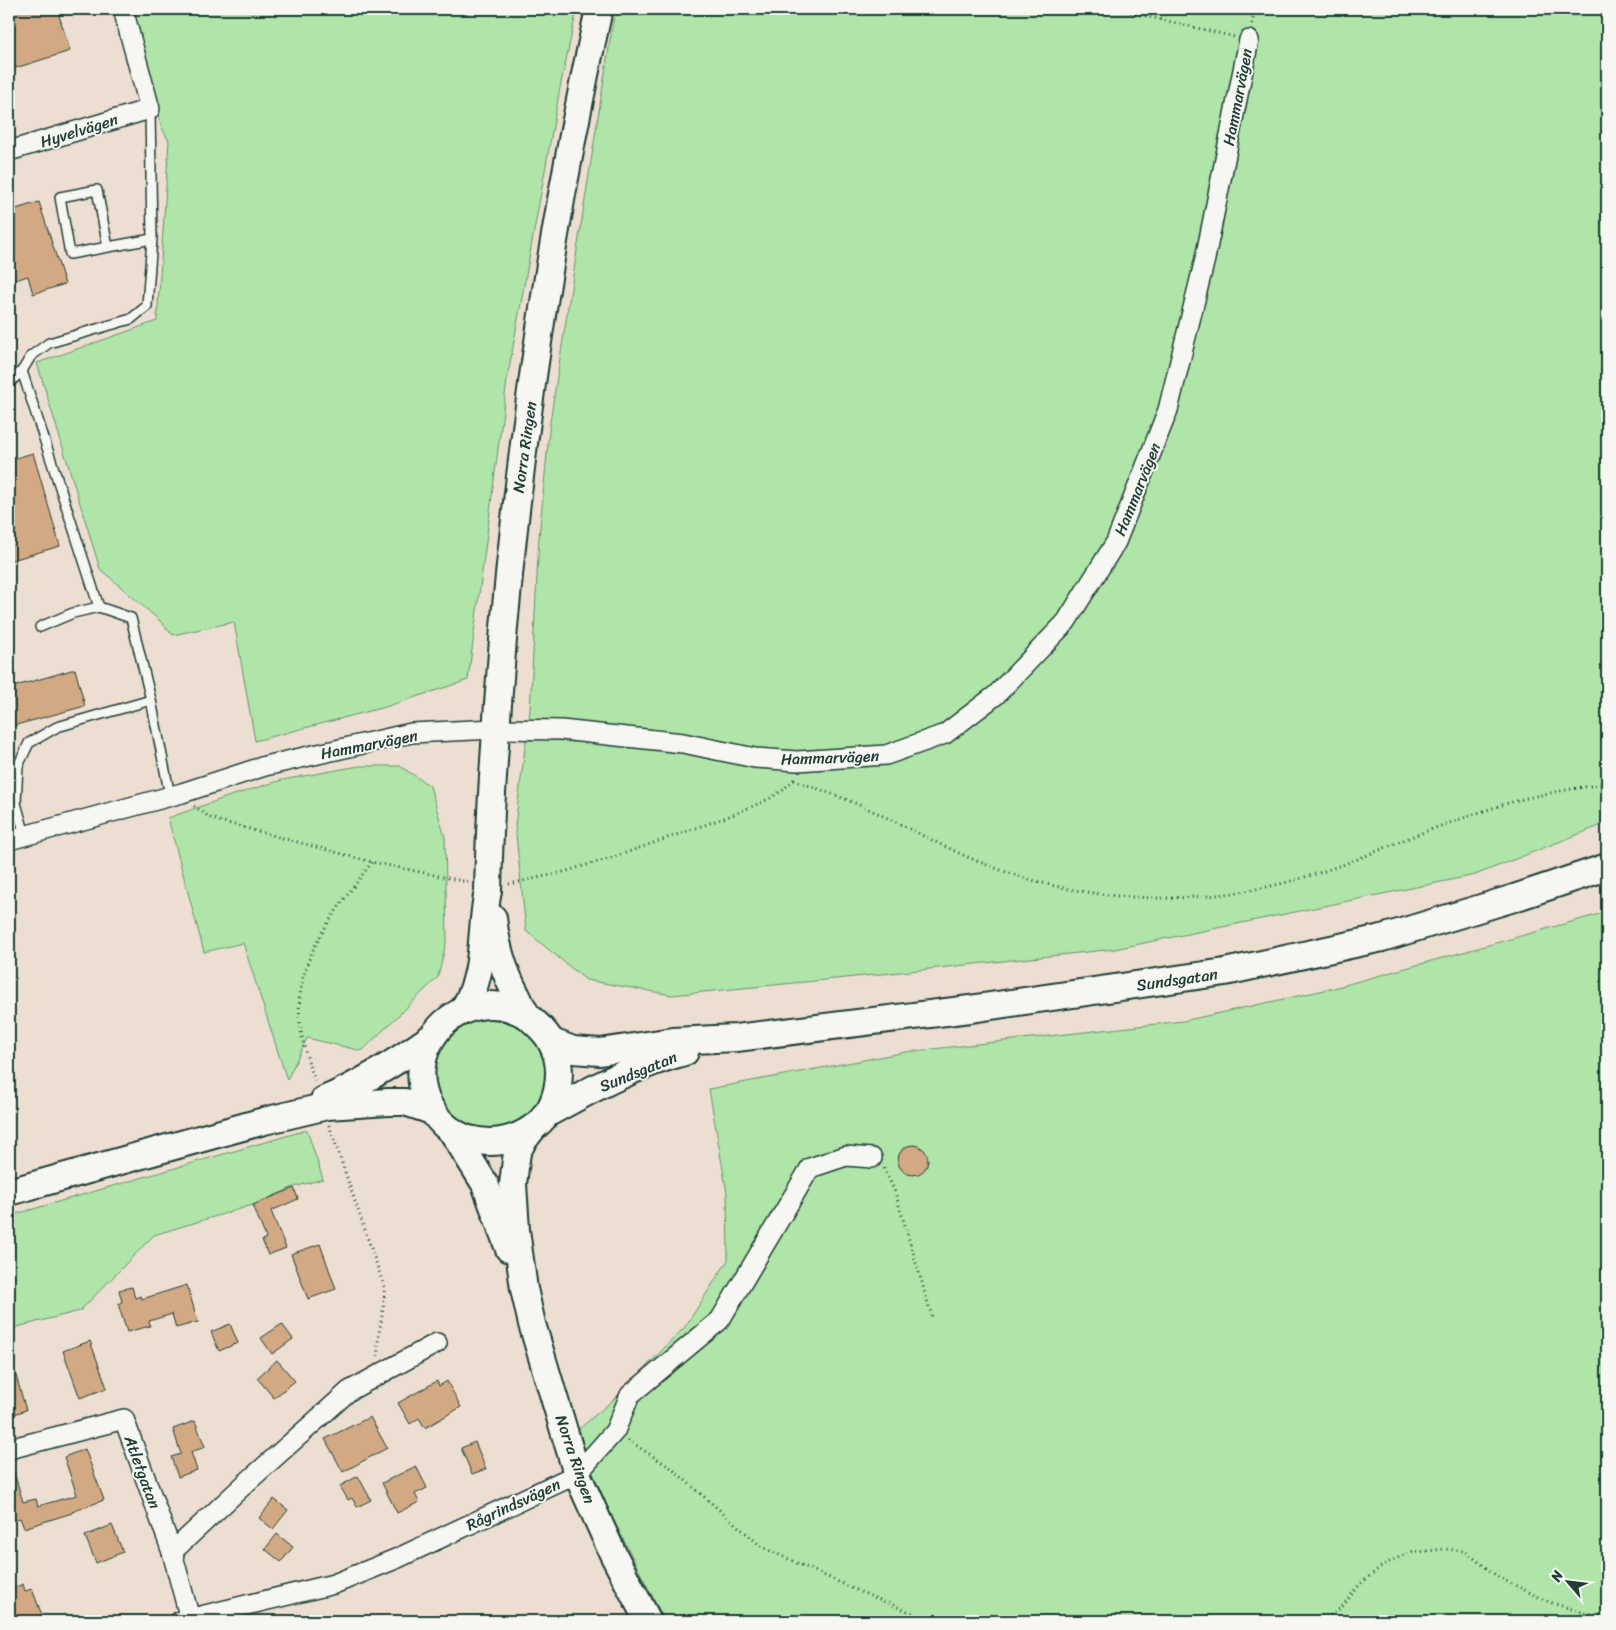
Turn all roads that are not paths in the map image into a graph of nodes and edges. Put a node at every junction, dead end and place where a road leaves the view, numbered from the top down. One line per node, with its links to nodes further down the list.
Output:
1 (123, 9): 4 (street)
2 (599, 9): 13 (main road, Norra Ringen)
3 (1249, 40): 13 (street, Hammarvägen)
4 (150, 109): 5 (street, Hyvelvägen); 6 (lane)
5 (9, 151)
6 (152, 239): 7 (lane); 8 (lane)
7 (108, 247): 7 (lane)
8 (22, 371): 9 (lane); 10 (lane)
9 (9, 383)
10 (99, 607): 11 (lane); 12 (lane)
11 (40, 627)
12 (151, 700): 14 (lane); 15 (lane)
13 (496, 729): 14 (street, Hammarvägen); 17 (main road, Norra Ringen)
14 (176, 794): 15 (street, Hammarvägen)
15 (17, 837)
16 (1607, 867): 21 (main road, Sundsgatan)
17 (487, 886): 18 (main road, Norra Ringen); 19 (main road, Norra Ringen)
18 (463, 1010): 19 (main road); 20 (main road)
19 (528, 1016): 22 (main road)
20 (433, 1036): 23 (main road); 24 (main road)
21 (736, 1038): 22 (main road, Sundsgatan); 25 (main road, Sundsgatan)
22 (552, 1042): 25 (main road)
23 (432, 1111): 24 (main road); 26 (main road)
24 (290, 1114): 28 (main road)
25 (540, 1121): 26 (main road); 29 (main road, Norra Ringen)
26 (452, 1131): 29 (main road, Norra Ringen)
27 (872, 1158): 32 (street, Rågrindsvägen)
28 (9, 1192)
29 (524, 1289): 32 (main road, Norra Ringen)
30 (438, 1343): 33 (street)
31 (9, 1449): 33 (street, Atletgatan)
32 (577, 1474): 34 (street, Rågrindsvägen); 35 (main road, Norra Ringen)
33 (172, 1552): 34 (street, Rågrindsvägen)
34 (185, 1620)
35 (648, 1621)

